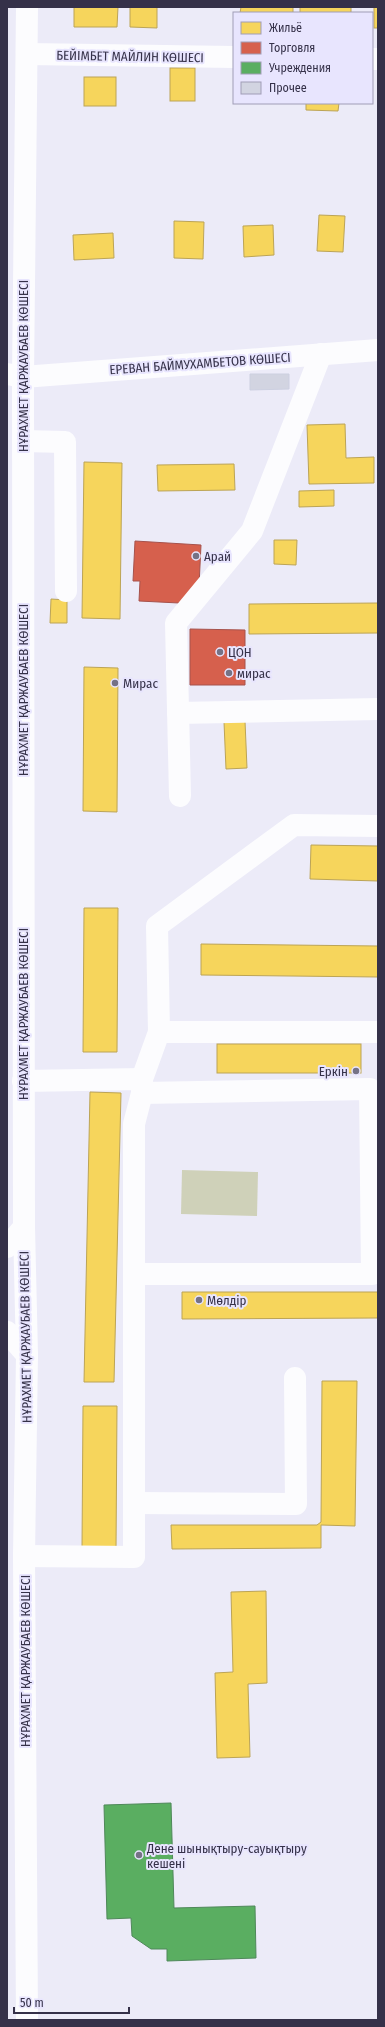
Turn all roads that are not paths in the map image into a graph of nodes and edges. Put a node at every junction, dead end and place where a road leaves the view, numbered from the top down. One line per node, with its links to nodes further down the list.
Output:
1 (27, 7): 2 (street, НҰРАХМЕТ ҚАРЖАУБАЕВ КӨШЕСІ)
2 (26, 54): 3 (street, БЕЙІМБЕТ МАЙЛИН КӨШЕСІ); 6 (street, НҰРАХМЕТ ҚАРЖАУБАЕВ КӨШЕСІ)
3 (233, 57)
4 (378, 350): 5 (street, ЕРЕВАН БАЙМУХАМБЕТОВ КӨШЕСІ)
5 (321, 354): 6 (street, ЕРЕВАН БАЙМУХАМБЕТОВ КӨШЕСІ); 10 (street)
6 (15, 375): 7 (street, НҰРАХМЕТ ҚАРЖАУБАЕВ КӨШЕСІ)
7 (22, 441): 8 (street); 13 (street, НҰРАХМЕТ ҚАРЖАУБАЕВ КӨШЕСІ)
8 (66, 591)
9 (378, 709): 10 (street)
10 (178, 713): 11 (street)
11 (180, 796)
12 (378, 826): 14 (street)
13 (15, 911): 16 (street, НҰРАХМЕТ ҚАРЖАУБАЕВ КӨШЕСІ)
14 (159, 1032): 15 (street); 17 (street)
15 (378, 1032)
16 (23, 1081): 17 (street); 18 (street, НҰРАХМЕТ ҚАРЖАУБАЕВ КӨШЕСІ)
17 (142, 1086): 20 (street); 20 (street)
18 (24, 1227): 19 (street); 22 (street, НҰРАХМЕТ ҚАРЖАУБАЕВ КӨШЕСІ)
19 (7, 1247)
20 (134, 1274): 24 (street)
21 (7, 1332): 22 (street)
22 (27, 1355): 25 (street, НҰРАХМЕТ ҚАРЖАУБАЕВ КӨШЕСІ)
23 (295, 1378): 24 (street)
24 (134, 1503): 25 (street)
25 (24, 1556): 26 (street, НҰРАХМЕТ ҚАРЖАУБАЕВ КӨШЕСІ)
26 (27, 2020)

